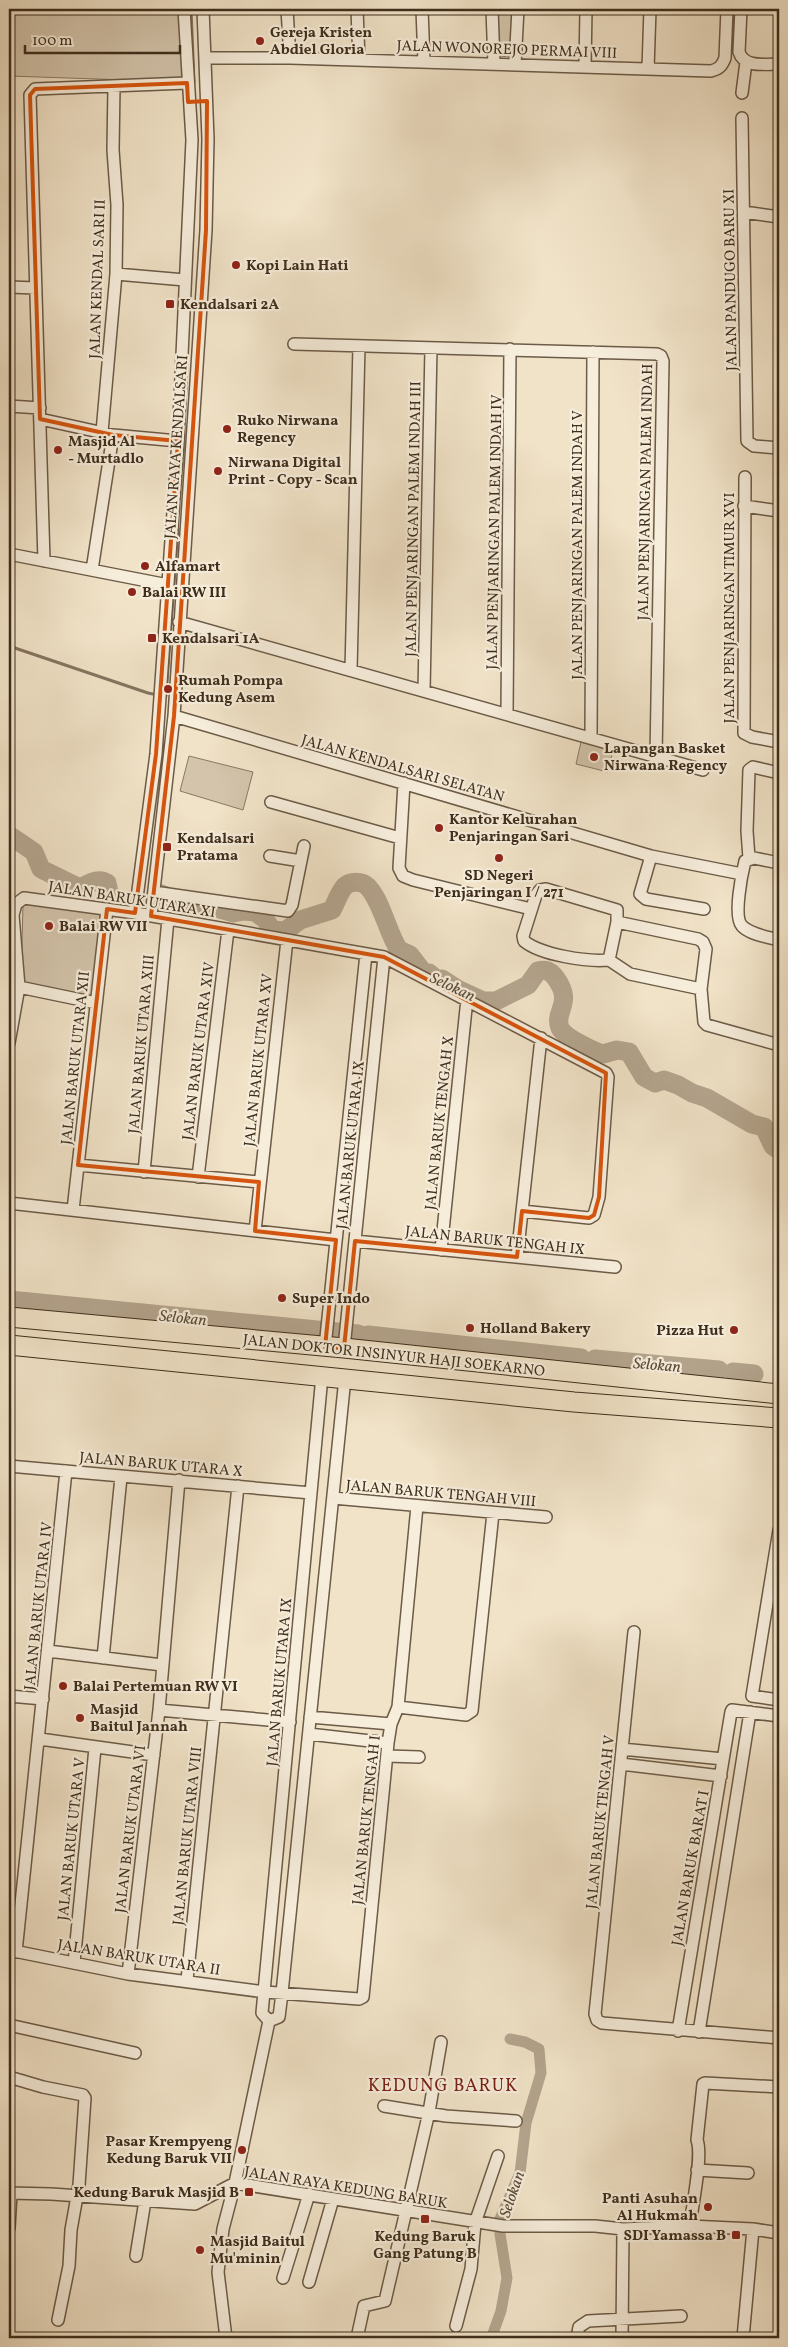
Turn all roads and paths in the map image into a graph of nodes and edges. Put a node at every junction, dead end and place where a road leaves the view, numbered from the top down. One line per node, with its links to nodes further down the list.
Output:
1 (184, 9): 22 (street, JALAN RAYA KENDALSARI)
2 (203, 9): 12 (street, JALAN RAYA KENDALSARI)
3 (287, 9): 13 (street)
4 (357, 9): 14 (street)
5 (422, 9): 15 (street)
6 (492, 9): 17 (street)
7 (518, 9): 19 (street)
8 (586, 9): 20 (street)
9 (650, 9): 21 (street)
10 (727, 9): 21 (street, JALAN WONOREJO PERMAI VIII)
11 (741, 9): 16 (street)
12 (205, 58): 13 (street, JALAN WONOREJO PERMAI VIII); 25 (street, JALAN RAYA KENDALSARI)
13 (290, 58): 14 (street, JALAN WONOREJO PERMAI VIII)
14 (359, 60): 15 (street, JALAN WONOREJO PERMAI VIII)
15 (424, 62): 17 (street, JALAN WONOREJO PERMAI VIII)
16 (746, 62): 18 (street); 24 (street)
17 (494, 64): 19 (street, JALAN WONOREJO PERMAI VIII)
18 (779, 64)
19 (515, 65): 20 (street, JALAN WONOREJO PERMAI VIII)
20 (585, 67): 21 (street, JALAN WONOREJO PERMAI VIII)
21 (648, 69)
22 (187, 83): 23 (street); 26 (street, JALAN RAYA KENDALSARI)
23 (114, 86): 30 (street, JALAN KENDAL SARI II); 33 (street)
24 (742, 93)
25 (207, 101): 26 (street); 51 (street, JALAN RAYA KENDALSARI)
26 (188, 102): 31 (street, JALAN RAYA KENDALSARI)
27 (742, 118): 28 (street, JALAN PANDUGO BARU XI)
28 (744, 212): 29 (street); 43 (street, JALAN PANDUGO BARU XI)
29 (779, 217)
30 (116, 274): 31 (street); 41 (street, JALAN KENDAL SARI II)
31 (185, 280): 42 (street, JALAN RAYA KENDALSARI)
32 (9, 287): 33 (street)
33 (36, 288): 40 (street)
34 (294, 344): 35 (street, JALAN PENJARINGAN PALEM INDAH)
35 (359, 346): 36 (street, JALAN PENJARINGAN PALEM INDAH); 52 (street)
36 (431, 348): 37 (street, JALAN PENJARINGAN PALEM INDAH); 53 (street, JALAN PENJARINGAN PALEM INDAH III)
37 (510, 349): 38 (street, JALAN PENJARINGAN PALEM INDAH); 54 (street, JALAN PENJARINGAN PALEM INDAH IV)
38 (594, 352): 56 (street, JALAN PENJARINGAN PALEM INDAH V); 60 (street, JALAN PENJARINGAN PALEM INDAH)
39 (9, 406): 40 (street)
40 (40, 414): 41 (street); 48 (street)
41 (108, 433): 42 (street); 49 (street, JALAN KENDAL SARI II)
42 (178, 441): 50 (street, JALAN RAYA KENDALSARI)
43 (779, 448)
44 (745, 477): 45 (street, JALAN PENJARINGAN TIMUR XVI)
45 (744, 506): 46 (street); 57 (street, JALAN PENJARINGAN TIMUR XVI)
46 (779, 511)
47 (9, 554): 48 (street)
48 (44, 561): 49 (street)
49 (92, 570): 50 (street)
50 (168, 585): 58 (street, JALAN RAYA KENDALSARI)
51 (179, 622): 52 (street); 55 (street, JALAN RAYA KENDALSARI)
52 (351, 670): 53 (street)
53 (424, 691): 54 (street)
54 (507, 714): 56 (street)
55 (174, 716): 59 (street, JALAN RAYA KENDALSARI); 63 (street, JALAN KENDALSARI SELATAN)
56 (591, 738): 60 (street)
57 (779, 742)
58 (156, 754): 59 (street); 77 (street, JALAN RAYA KENDALSARI)
59 (170, 756): 73 (street, JALAN RAYA KENDALSARI)
60 (656, 756): 61 (street)
61 (703, 770)
62 (779, 773): 69 (street)
63 (404, 783): 65 (street); 68 (street, JALAN KENDALSARI SELATAN)
64 (271, 802): 65 (street)
65 (400, 838): 75 (street)
66 (304, 846): 70 (street)
67 (270, 856): 70 (street)
68 (651, 856): 72 (street, JALAN KENDALSARI SELATAN); 76 (street)
69 (749, 858): 71 (street); 72 (street)
70 (301, 861): 73 (street)
71 (779, 863)
72 (742, 874): 83 (street)
73 (154, 892): 78 (street, JALAN RAYA KENDALSARI)
74 (107, 909): 77 (street, JALAN BARUK UTARA XI); 87 (street, JALAN BARUK UTARA XI); 90 (street, JALAN BARUK UTARA XII)
75 (531, 909): 80 (street); 86 (street)
76 (704, 909)
77 (135, 913): 78 (street, JALAN BARUK UTARA XI)
78 (151, 916): 79 (street, JALAN BARUK UTARA XI)
79 (168, 919): 81 (street, JALAN BARUK UTARA XI); 95 (street, JALAN BARUK UTARA XIII)
80 (618, 922): 86 (street); 88 (street)
81 (228, 930): 82 (street, JALAN BARUK UTARA XI); 96 (street, JALAN BARUK UTARA XIV)
82 (287, 940): 84 (street, JALAN BARUK UTARA XI); 97 (street, JALAN BARUK UTARA XV)
83 (779, 940)
84 (366, 954): 85 (street, JALAN BARUK UTARA XI); 102 (street, JALAN BARUK UTARA IX)
85 (384, 957): 89 (street); 103 (street, JALAN BARUK UTARA IX)
86 (609, 960): 88 (street)
87 (19, 987): 90 (street); 92 (street, JALAN BARUK UTARA XI)
88 (701, 989): 93 (street)
89 (467, 999): 91 (street); 104 (street, JALAN BARUK TENGAH X)
90 (96, 1004): 94 (street, JALAN BARUK UTARA XII)
91 (541, 1038): 100 (street); 100 (street)
92 (9, 1043)
93 (779, 1045)
94 (78, 1165): 95 (street); 99 (street, JALAN BARUK UTARA XII)
95 (144, 1172): 96 (street)
96 (198, 1177): 97 (street)
97 (259, 1182): 101 (street, JALAN BARUK UTARA XV)
98 (9, 1203): 99 (street, JALAN BARUK UTARA IX)
99 (72, 1210): 101 (street, JALAN BARUK UTARA IX)
100 (522, 1211): 105 (street)
101 (255, 1230): 102 (street, JALAN BARUK UTARA IX)
102 (336, 1240): 107 (street, JALAN BARUK UTARA IX)
103 (355, 1241): 104 (street, JALAN BARUK TENGAH IX); 108 (street, JALAN BARUK UTARA IX)
104 (441, 1250): 105 (street, JALAN BARUK TENGAH IX)
105 (517, 1257): 106 (street, JALAN BARUK TENGAH IX)
106 (615, 1267)
107 (328, 1312): 108 (street); 110 (street, JALAN BARUK UTARA IX)
108 (348, 1314): 111 (street, JALAN BARUK UTARA IX)
109 (9, 1317): 110 (main road, JALAN DOKTOR INSINYUR HAJI SOEKARNO)
110 (326, 1336): 111 (main road, JALAN DOKTOR INSINYUR HAJI SOEKARNO)
111 (345, 1338): 115 (main road, JALAN DOKTOR INSINYUR HAJI SOEKARNO)
112 (9, 1345): 113 (main road, JALAN DOKTOR INSINYUR HAJI SOEKARNO)
113 (322, 1376): 114 (main road, JALAN DOKTOR INSINYUR HAJI SOEKARNO); 122 (street, JALAN BARUK UTARA IX)
114 (345, 1378): 116 (main road, JALAN DOKTOR INSINYUR HAJI SOEKARNO); 123 (street)
115 (779, 1394)
116 (778, 1417)
117 (9, 1466): 118 (street, JALAN BARUK UTARA X)
118 (66, 1471): 119 (street, JALAN BARUK UTARA X); 129 (street, JALAN BARUK UTARA IV)
119 (121, 1478): 120 (street, JALAN BARUK UTARA X); 130 (street)
120 (179, 1480): 121 (street, JALAN BARUK UTARA X); 131 (street, JALAN BARUK UTARA VI)
121 (238, 1486): 122 (street, JALAN BARUK UTARA X); 142 (street, JALAN BARUK UTARA VIII)
122 (311, 1493): 133 (street, JALAN BARUK UTARA IX)
123 (333, 1498): 124 (street, JALAN BARUK TENGAH VIII); 135 (street)
124 (417, 1506): 125 (street, JALAN BARUK TENGAH VIII); 137 (street, JALAN BARUK TENGAH I)
125 (493, 1513): 126 (street, JALAN BARUK TENGAH VIII); 137 (street)
126 (546, 1517)
127 (779, 1530): 136 (street)
128 (634, 1632): 151 (street, JALAN BARUK TENGAH V)
129 (48, 1651): 130 (street); 134 (street, JALAN BARUK UTARA IV)
130 (103, 1658): 131 (street)
131 (162, 1665): 138 (street, JALAN BARUK UTARA VI)
132 (9, 1696): 134 (street)
133 (292, 1698): 135 (street); 143 (street, JALAN BARUK UTARA IX)
134 (43, 1699): 146 (street, JALAN BARUK UTARA IV)
135 (312, 1700): 140 (street)
136 (779, 1700)
137 (398, 1707): 144 (street, JALAN BARUK TENGAH I)
138 (159, 1710): 142 (street); 152 (street, JALAN BARUK UTARA VI)
139 (750, 1712): 141 (street); 155 (street, JALAN BARUK BARAT I); 167 (street)
140 (310, 1716): 144 (street); 145 (street)
141 (779, 1716)
142 (215, 1717): 143 (street); 161 (street, JALAN BARUK UTARA VIII)
143 (290, 1722): 148 (street, JALAN BARUK UTARA IX)
144 (392, 1724): 147 (street, JALAN BARUK TENGAH I)
145 (309, 1734): 147 (street); 150 (street)
146 (40, 1739): 149 (street); 158 (street, JALAN BARUK UTARA IV)
147 (388, 1743): 153 (street, JALAN BARUK TENGAH I)
148 (288, 1746): 150 (street); 162 (street, JALAN BARUK UTARA IX)
149 (95, 1748): 152 (street); 159 (street, JALAN BARUK UTARA V)
150 (307, 1748): 163 (street)
151 (622, 1749): 155 (street); 156 (street, JALAN BARUK TENGAH V)
152 (154, 1755): 160 (street, JALAN BARUK UTARA VI)
153 (387, 1756): 154 (street); 163 (street, JALAN BARUK TENGAH I)
154 (419, 1757)
155 (723, 1759): 157 (street, JALAN BARUK BARAT I)
156 (621, 1764): 157 (street); 166 (street, JALAN BARUK TENGAH V)
157 (721, 1776): 166 (street, JALAN BARUK BARAT I)
158 (12, 1951): 159 (street, JALAN BARUK UTARA II)
159 (74, 1962): 160 (street, JALAN BARUK UTARA II)
160 (128, 1974): 161 (street, JALAN BARUK UTARA II)
161 (187, 1980): 162 (street, JALAN BARUK UTARA II)
162 (265, 1992): 163 (street, JALAN BARUK UTARA II); 164 (street, JALAN BARUK UTARA IX)
163 (282, 1993): 164 (street)
164 (269, 2021): 179 (street)
165 (9, 2025): 170 (street)
166 (678, 2031): 167 (street)
167 (698, 2032): 168 (street)
168 (779, 2038)
169 (440, 2042): 174 (street)
170 (135, 2054)
171 (9, 2080): 182 (street)
172 (779, 2087): 177 (street)
173 (384, 2106): 174 (street)
174 (429, 2112): 175 (street); 185 (street)
175 (516, 2121)
176 (498, 2156): 186 (street)
177 (697, 2170): 178 (street); 187 (street)
178 (748, 2173)
179 (235, 2184): 181 (street, JALAN RAYA KEDUNG BARUK); 184 (street, JALAN RAYA KEDUNG BARUK); 199 (street)
180 (10, 2194): 182 (street, JALAN RAYA KEDUNG BARUK); 188 (street)
181 (308, 2194): 183 (street, JALAN RAYA KEDUNG BARUK); 193 (street)
182 (77, 2196): 184 (street, JALAN RAYA KEDUNG BARUK); 197 (street)
183 (333, 2199): 185 (street, JALAN RAYA KEDUNG BARUK); 194 (street)
184 (145, 2202): 192 (street)
185 (407, 2211): 186 (street, JALAN RAYA KEDUNG BARUK); 200 (street)
186 (475, 2223): 189 (street, JALAN RAYA KEDUNG BARUK); 198 (street)
187 (690, 2226): 189 (street, JALAN RAYA KEDUNG BARUK); 190 (street, JALAN RAYA KEDUNG BARUK)
188 (9, 2228)
189 (623, 2229): 196 (street)
190 (753, 2229): 191 (street, JALAN RAYA KEDUNG BARUK); 203 (street)
191 (779, 2233)
192 (136, 2256)
193 (283, 2278)
194 (309, 2282)
195 (681, 2316): 196 (street)
196 (621, 2319): 201 (street); 202 (street)
197 (58, 2320)
198 (456, 2326)
199 (226, 2338)
200 (357, 2338)
201 (577, 2338)
202 (622, 2338)
203 (743, 2338)

